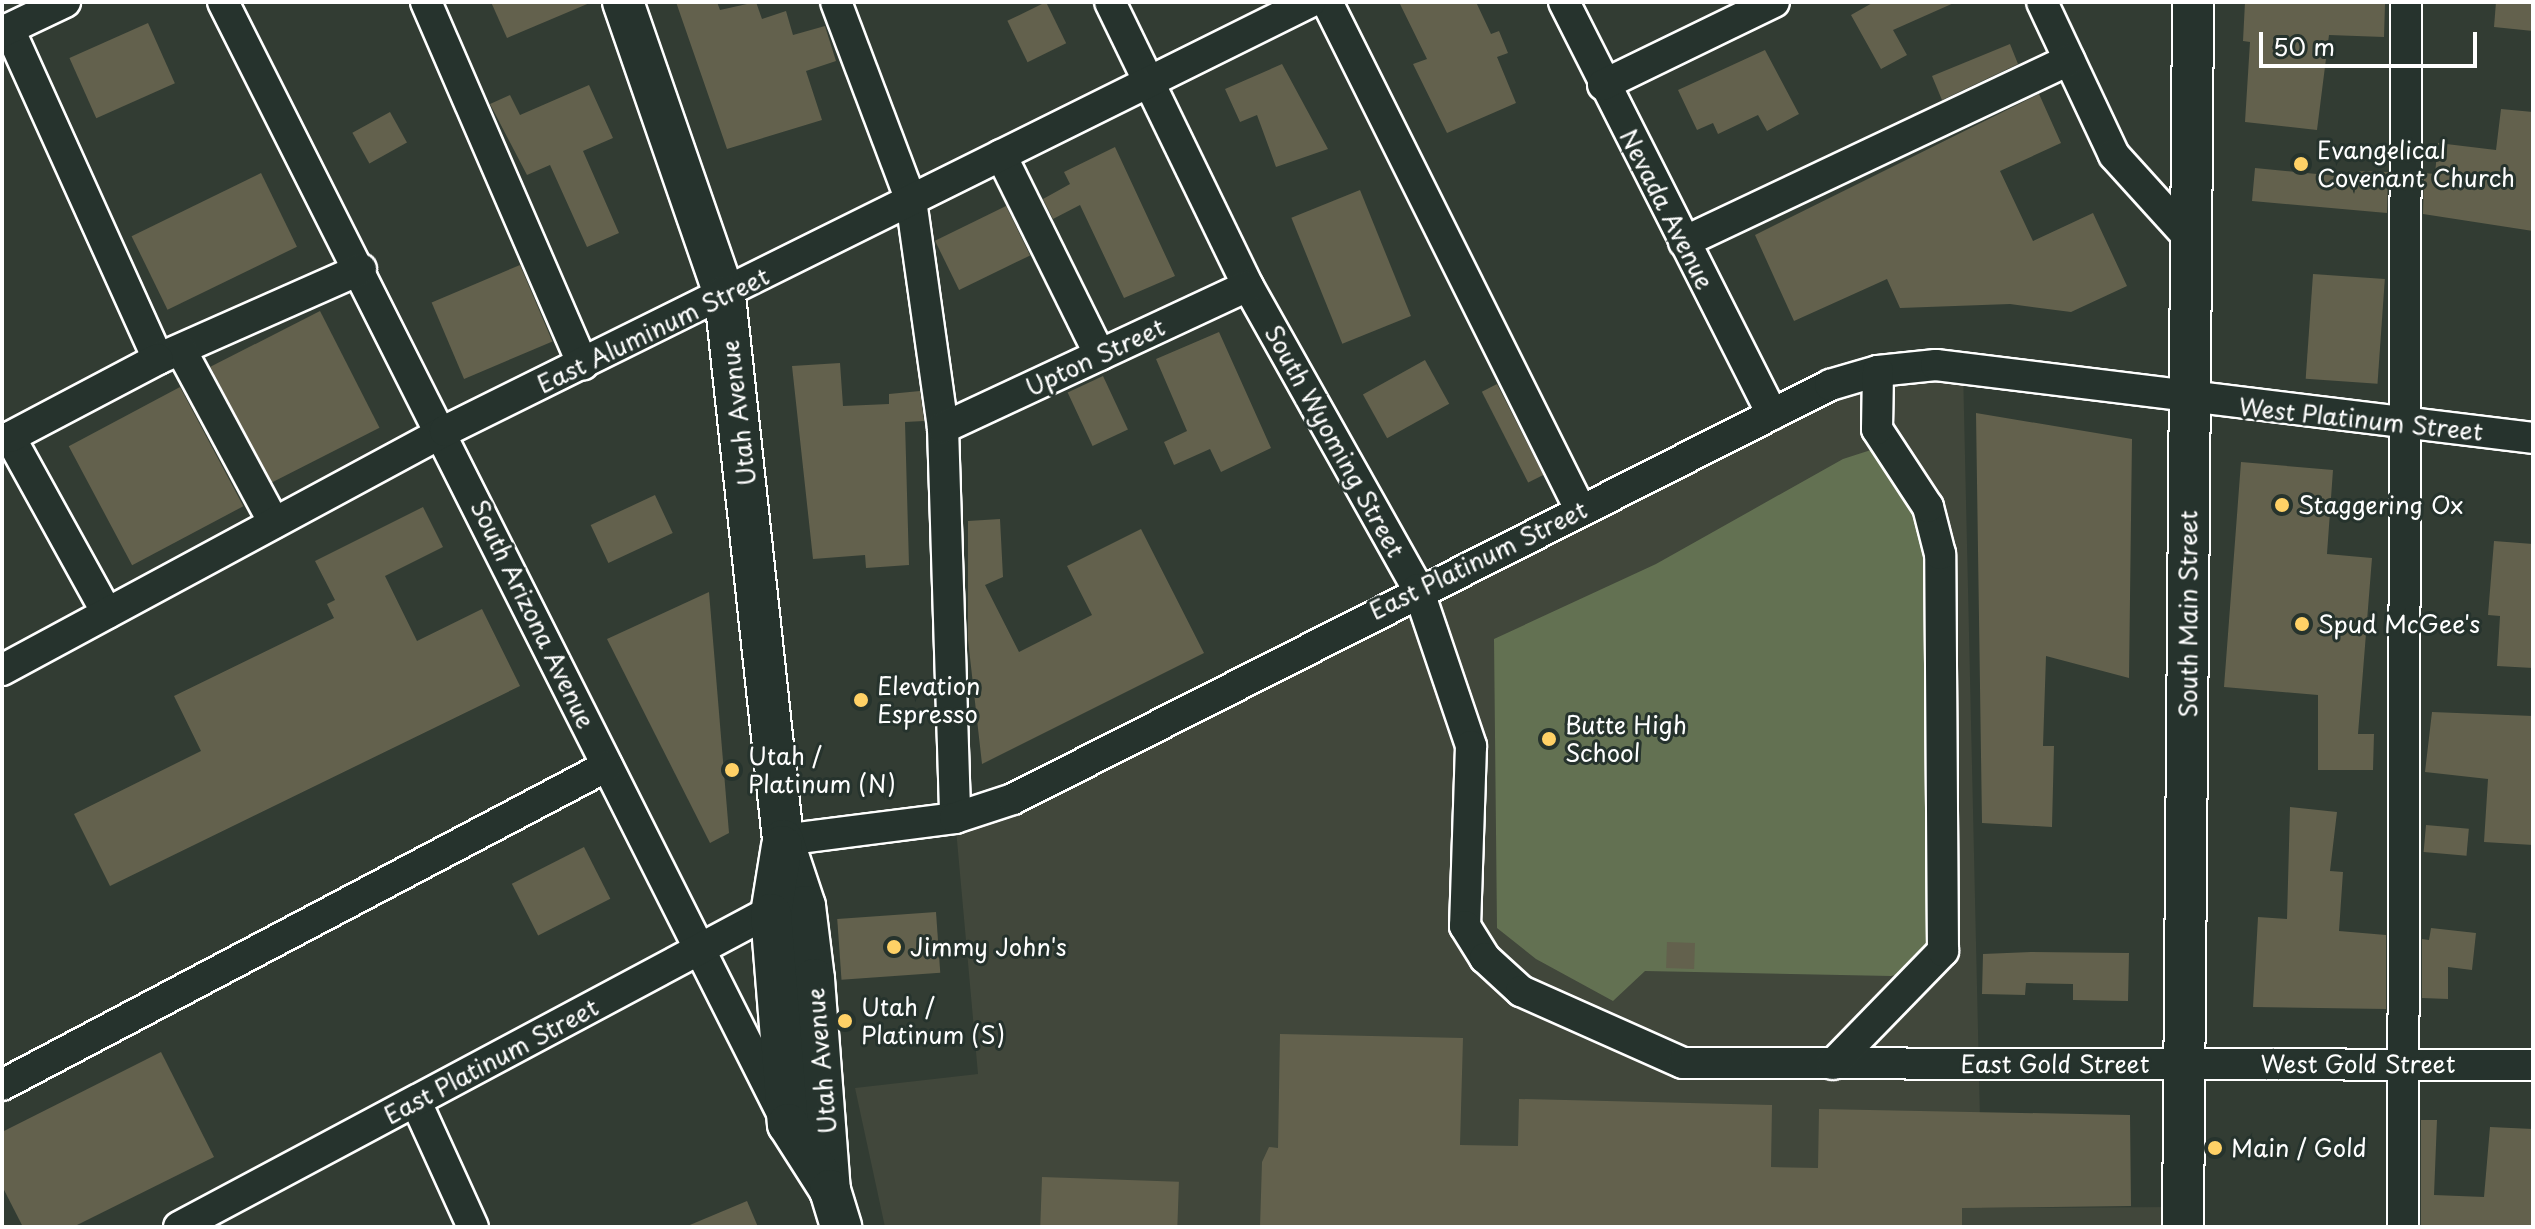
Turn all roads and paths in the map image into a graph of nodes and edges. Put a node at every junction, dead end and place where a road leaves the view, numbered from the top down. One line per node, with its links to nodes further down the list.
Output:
1 (65, 2): 14 (street)
2 (223, 2): 22 (street, South Arizona Avenue)
3 (426, 2): 27 (street)
4 (623, 2): 24 (main road, Utah Avenue)
5 (836, 2): 19 (street)
6 (1110, 2): 16 (street, South Wyoming Street)
7 (1310, 2): 16 (street, East Aluminum Street)
8 (1327, 2): 35 (street)
9 (1564, 2): 17 (street, Nevada Avenue)
10 (1774, 2): 17 (street)
11 (2042, 2): 15 (street)
12 (2193, 2): 20 (main road, South Main Street)
13 (2406, 2): 31 (street)
14 (5, 30): 25 (street)
15 (2069, 60): 20 (street); 21 (street)
16 (1150, 81): 18 (street, East Aluminum Street); 23 (street, South Wyoming Street)
17 (1603, 85): 21 (street, Nevada Avenue)
18 (1001, 155): 19 (street, East Aluminum Street); 26 (street)
19 (911, 200): 24 (street, East Aluminum Street); 32 (street)
20 (2191, 240): 29 (main road, South Main Street)
21 (1684, 242): 30 (street, Nevada Avenue)
22 (361, 269): 25 (street); 33 (street, South Arizona Avenue)
23 (1248, 286): 26 (street, Upton Street); 37 (street, South Wyoming Street)
24 (725, 296): 27 (street, East Aluminum Street); 42 (main road, Utah Avenue)
25 (170, 354): 36 (street); 38 (street)
26 (1100, 355): 32 (street, Upton Street)
27 (583, 365): 33 (street, East Aluminum Street)
28 (1878, 371): 29 (street, East Platinum Street); 30 (street, East Platinum Street); 45 (street)
29 (2189, 400): 31 (street, West Platinum Street); 47 (main road, South Main Street)
30 (1772, 414): 35 (street, East Platinum Street)
31 (2409, 425): 34 (street, West Platinum Street); 48 (street)
32 (943, 428): 41 (street)
33 (445, 431): 36 (street, East Aluminum Street); 40 (street, South Arizona Avenue)
34 (2533, 438)
35 (1580, 509): 37 (street, East Platinum Street)
36 (274, 523): 38 (street, East Aluminum Street)
37 (1418, 589): 41 (street, East Platinum Street); 45 (street, South Wyoming Street)
38 (107, 613): 39 (street, East Aluminum Street)
39 (2, 670)
40 (607, 766): 44 (street, South Arizona Avenue); 50 (street)
41 (955, 818): 42 (street, East Platinum Street)
42 (783, 840): 43 (main road, Utah Avenue)
43 (786, 904): 44 (street, East Platinum Street); 52 (main road, Utah Avenue); 53 (main road, Utah Avenue)
44 (696, 953): 51 (street, East Platinum Street); 52 (street, South Arizona Avenue)
45 (1833, 1064): 46 (street, South Wyoming Street)
46 (1926, 1064): 47 (street, East Gold Street)
47 (2184, 1064): 48 (street, West Gold Street); 57 (main road, South Main Street)
48 (2404, 1064): 49 (street, West Gold Street); 58 (street)
49 (2533, 1065)
50 (2, 1085)
51 (416, 1102): 54 (street, East Platinum Street); 55 (street); 56 (street)
52 (788, 1124): 53 (main road, South Arizona Avenue)
53 (835, 1209)
54 (179, 1227)
55 (453, 1227)
56 (473, 1227)
57 (2183, 1227)
58 (2403, 1227)

